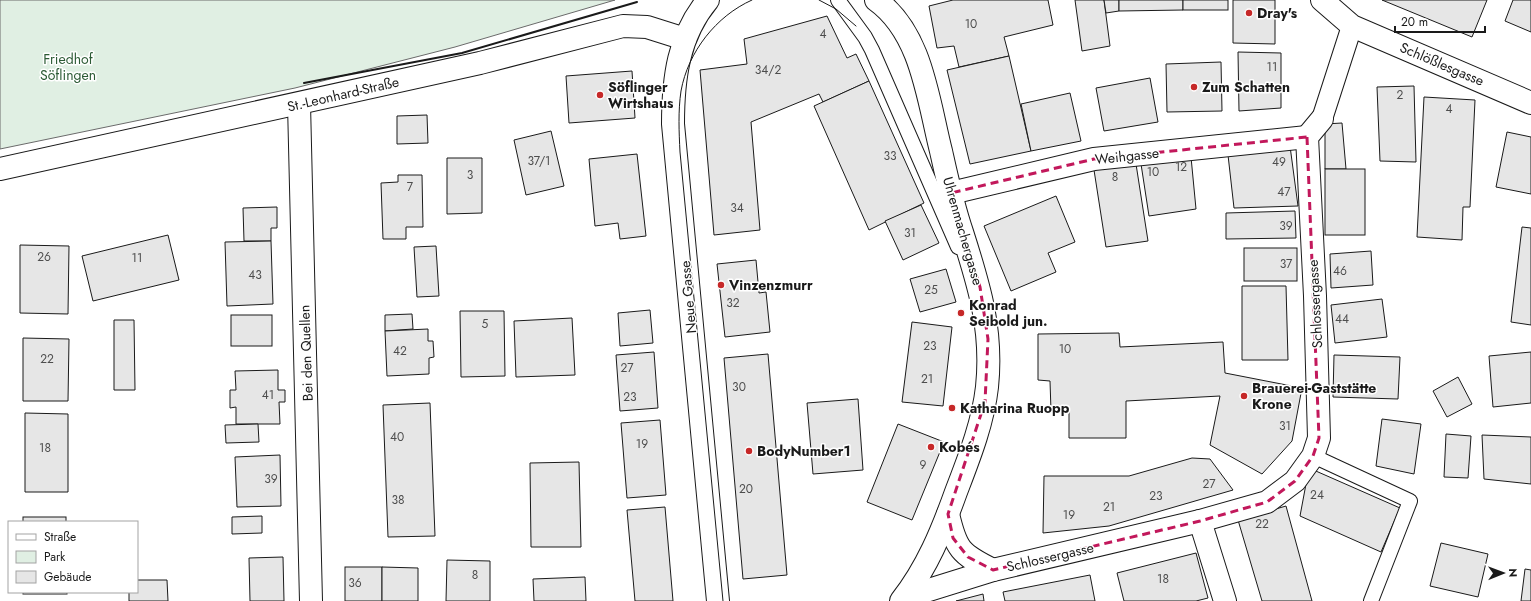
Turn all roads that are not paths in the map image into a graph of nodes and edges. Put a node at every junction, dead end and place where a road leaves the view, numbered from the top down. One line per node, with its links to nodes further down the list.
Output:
1 (708, 0): 6 (street, Neue Gasse)
2 (838, 0): 20 (lane)
3 (1322, 0): 5 (street, Schlößlesgasse)
4 (882, 1): 12 (street, Uhrenmachergasse)
5 (1352, 26): 7 (street, Schlößlesgasse); 9 (street)
6 (685, 39): 8 (street, St.-Leonhard-Straße); 19 (street, Neue Gasse)
7 (1531, 103)
8 (299, 104): 11 (street, St.-Leonhard-Straße); 18 (street, Bei den Quellen)
9 (1322, 119): 10 (street)
10 (1307, 138): 12 (street, Weihgasse); 13 (street, Schlossergasse)
11 (0, 169)
12 (951, 193): 14 (street, Uhrenmachergasse)
13 (1313, 456): 15 (street, Schlossergasse); 22 (lane)
14 (948, 514): 16 (street); 17 (street, Uhrenmachergasse)
15 (1200, 521): 16 (street, Schlossergasse); 21 (street)
16 (993, 570): 17 (street, Schlossergasse)
17 (905, 597)
18 (311, 601)
19 (718, 601)
20 (893, 601)
21 (1225, 601)
22 (1371, 601)

